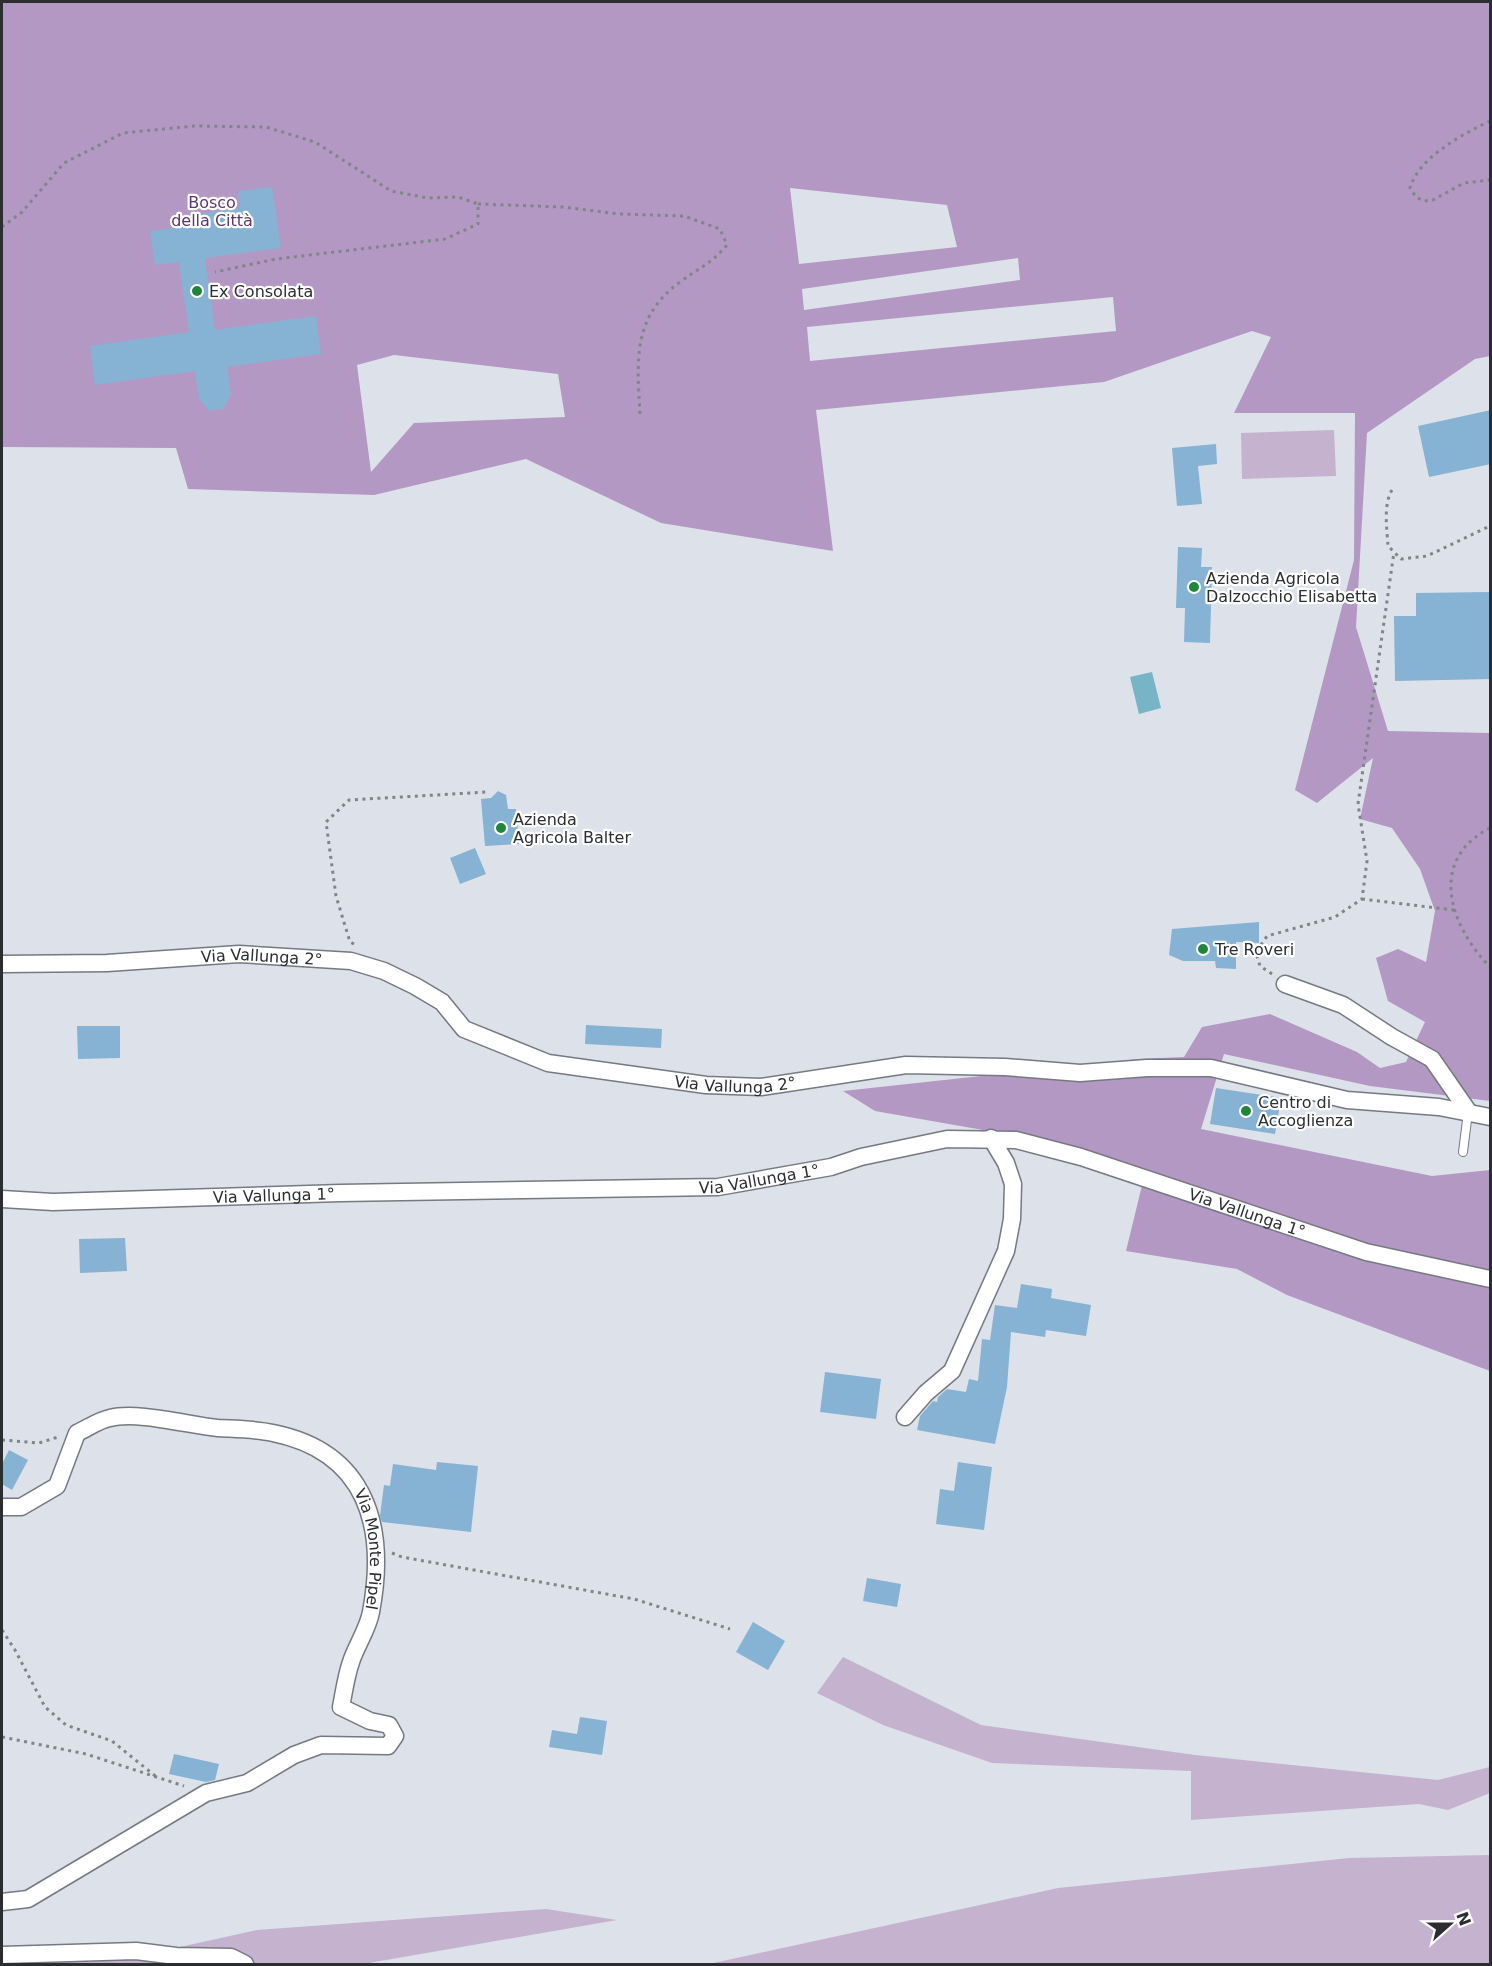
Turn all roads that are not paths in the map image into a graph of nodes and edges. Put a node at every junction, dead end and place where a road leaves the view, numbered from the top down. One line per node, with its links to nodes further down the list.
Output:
1 (2, 964): 3 (street, Via Vallunga 2°)
2 (1285, 984): 3 (street)
3 (1468, 1112): 4 (street, Via Vallunga 2°); 6 (lane)
4 (1491, 1117)
5 (991, 1138): 7 (street, Via Vallunga 1°); 8 (street, Via Vallunga 1°); 9 (street)
6 (1463, 1152)
7 (2, 1199)
8 (1491, 1279)
9 (905, 1417)
10 (2, 1507): 11 (street, Via Monte Pipel)
11 (2, 1902)
12 (2, 1955): 13 (street)
13 (245, 1965)

